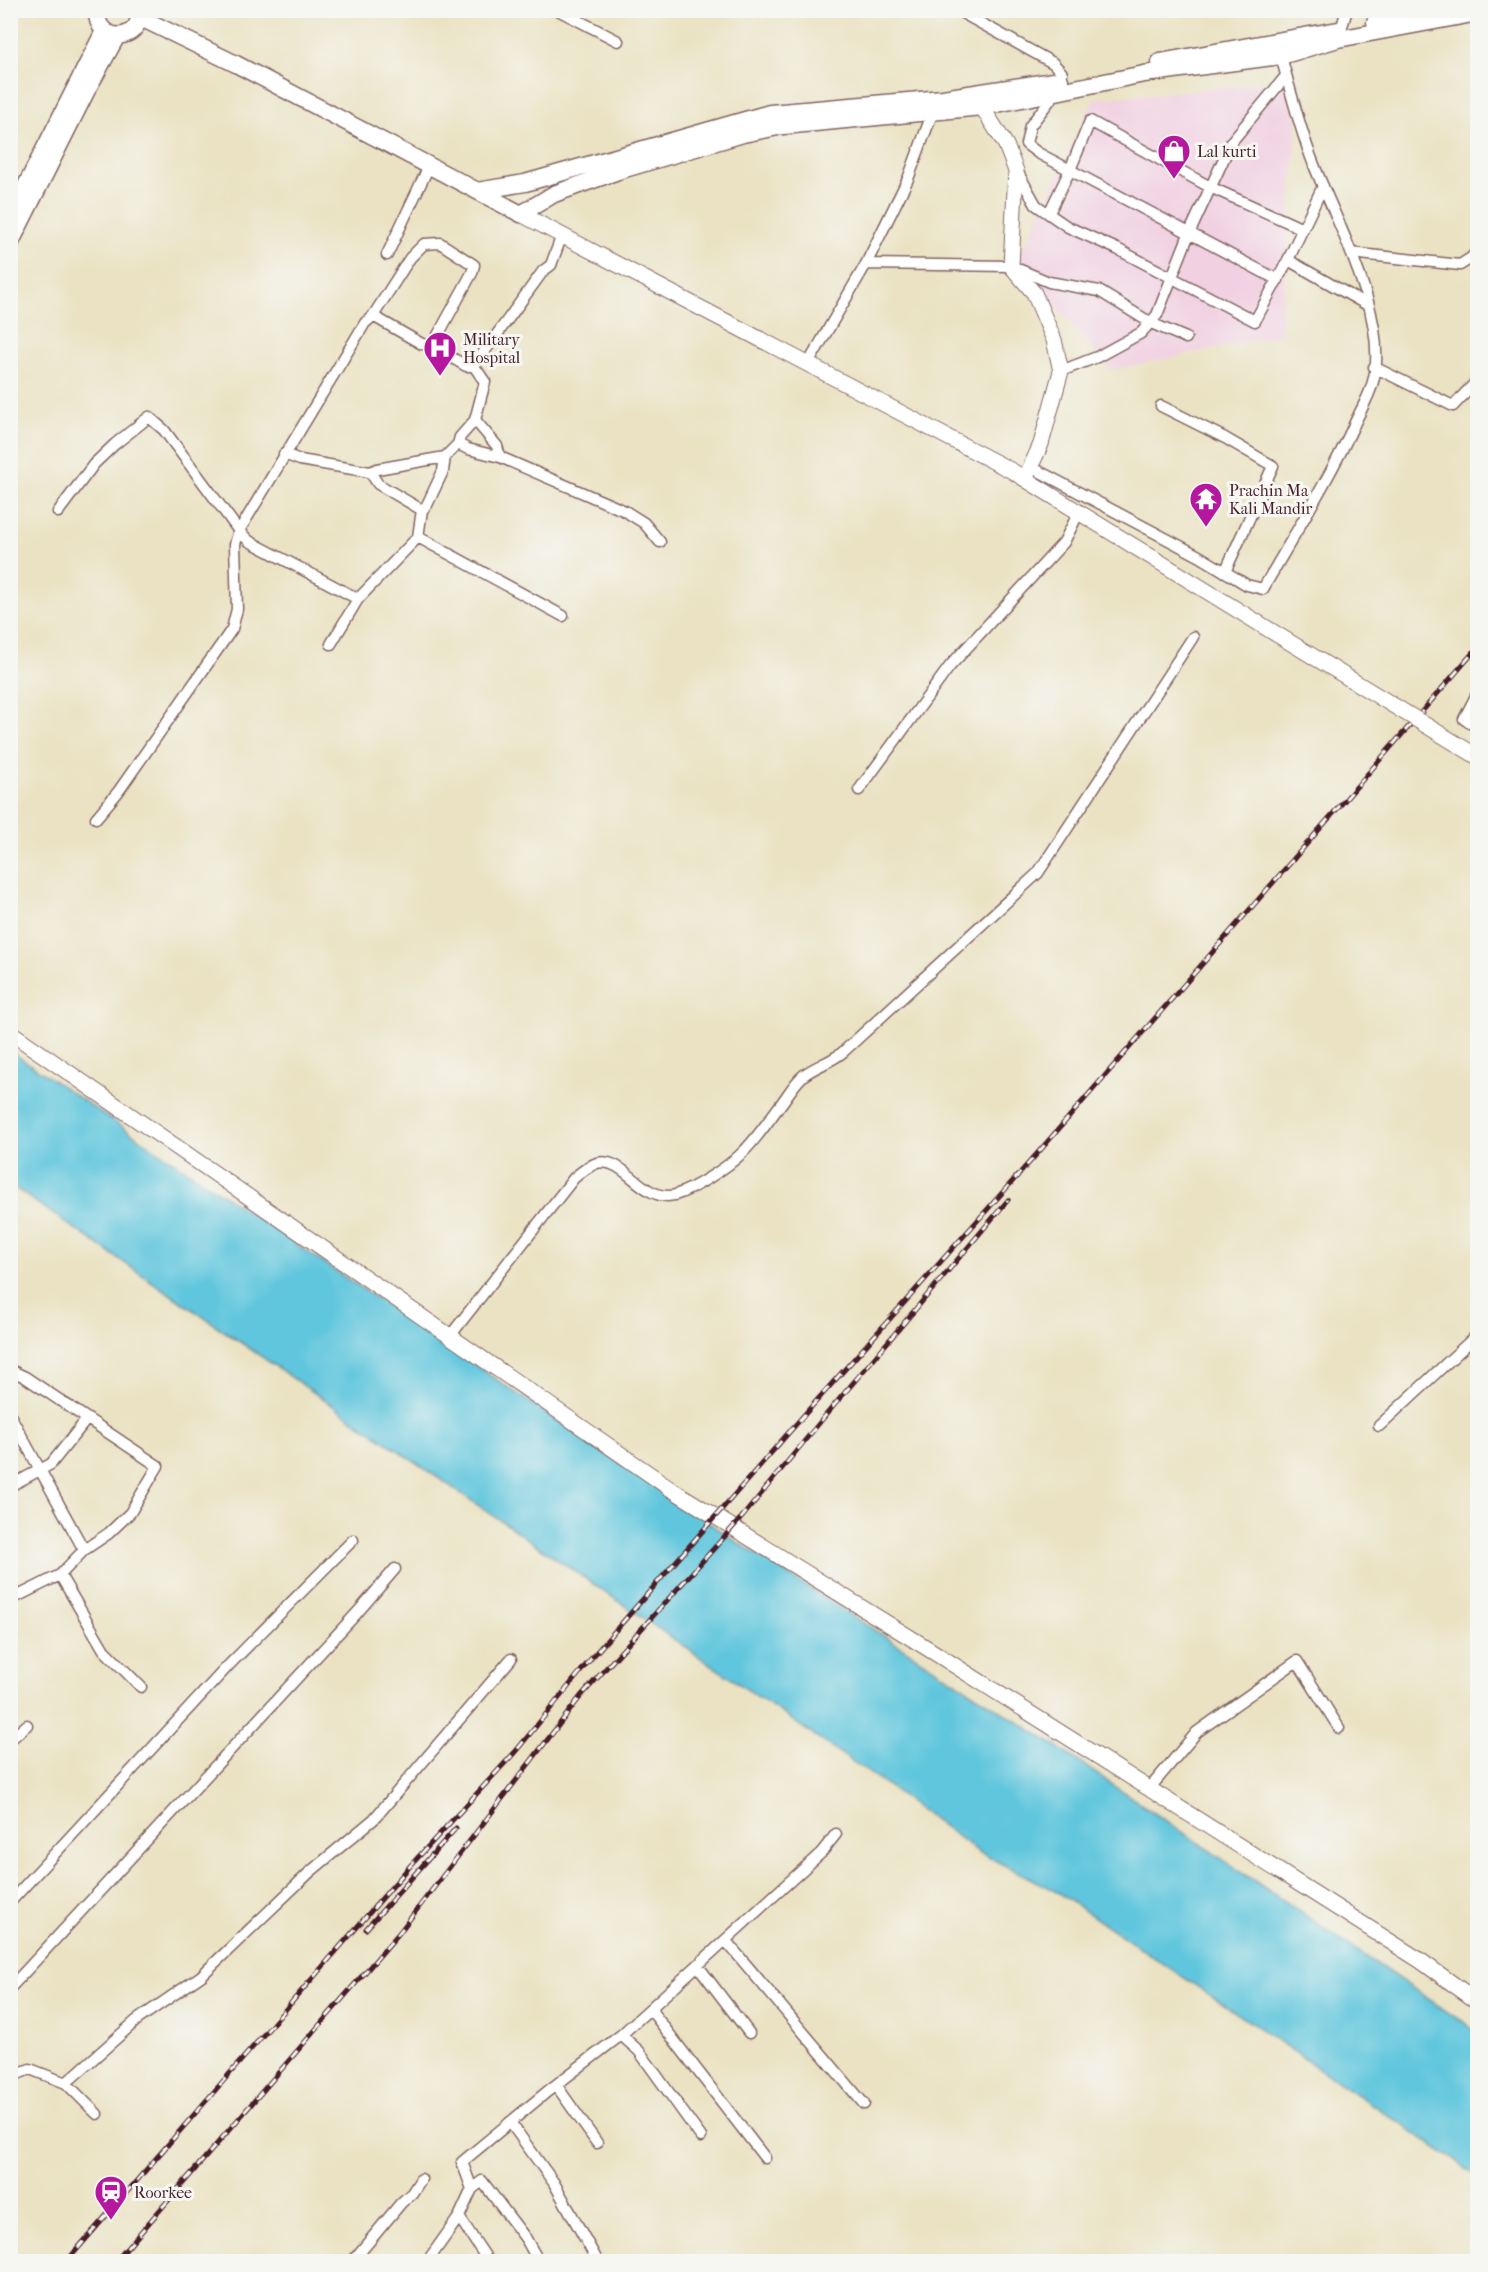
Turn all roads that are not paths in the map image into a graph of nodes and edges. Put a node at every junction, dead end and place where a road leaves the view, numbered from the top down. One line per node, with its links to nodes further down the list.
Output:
1 (97, 10): 8 (main road)
2 (558, 10): 10 (street)
3 (957, 10): 13 (street)
4 (1347, 10): 9 (street)
5 (1427, 10): 9 (main road)
6 (1478, 13): 9 (main road)
7 (140, 14): 8 (main road); 18 (main road)
8 (110, 33): 26 (main road); 30 (main road)
9 (1340, 34): 11 (main road); 13 (main road)
10 (618, 41)
11 (1281, 56): 12 (street); 13 (main road)
12 (1286, 76): 21 (street); 22 (street)
13 (1059, 85): 14 (main road); 16 (street); 23 (main road)
14 (982, 108): 15 (main road); 17 (street)
15 (932, 114): 25 (main road); 35 (street)
16 (1028, 137): 17 (street); 19 (street)
17 (1006, 145): 20 (street)
18 (429, 166): 23 (main road); 32 (street)
19 (1070, 170): 22 (street); 24 (street); 28 (street)
20 (1016, 171): 24 (street); 36 (street)
21 (1323, 186): 27 (street); 31 (street)
22 (1210, 187): 27 (street); 28 (street)
23 (477, 191): 25 (main road)
24 (1048, 213): 37 (street)
25 (521, 214): 29 (street)
26 (10, 217)
27 (1303, 229): 34 (street)
28 (1189, 234): 37 (street); 38 (street)
29 (562, 236): 44 (street); 45 (street)
30 (10, 244)
31 (1351, 253): 33 (street); 39 (street)
32 (387, 255)
33 (1475, 256)
34 (1288, 260): 38 (street); 39 (street)
35 (866, 264): 36 (street); 44 (street)
36 (1011, 266): 41 (street); 47 (street)
37 (1172, 277): 38 (street); 41 (street)
38 (1278, 280)
39 (1369, 306): 46 (street)
40 (373, 316): 43 (street); 43 (street); 52 (street)
41 (1150, 323): 42 (street); 47 (street)
42 (1186, 338)
43 (432, 346): 45 (street)
44 (808, 364): 56 (street)
45 (474, 366): 50 (street)
46 (1374, 367): 48 (street); 63 (street)
47 (1060, 371): 56 (street)
48 (1477, 381)
49 (1161, 406): 63 (street)
50 (475, 420): 51 (street); 54 (street)
51 (458, 444): 53 (street); 54 (street)
52 (284, 454): 55 (street); 60 (street)
53 (445, 457): 55 (street); 57 (street)
54 (500, 457): 62 (street)
55 (370, 472): 57 (street)
56 (1028, 473): 59 (street); 63 (street)
57 (422, 510): 61 (street)
58 (58, 512): 60 (street)
59 (1079, 512): 70 (street, bridge); 71 (street)
60 (238, 531): 64 (street); 72 (street)
61 (418, 537): 64 (street); 65 (street)
62 (660, 542)
63 (1225, 572)
64 (358, 599): 67 (street)
65 (562, 616)
66 (1193, 637): 75 (street)
67 (331, 644)
68 (1478, 692): 69 (street)
69 (1478, 728)
70 (1478, 757)
71 (859, 790)
72 (96, 818)
73 (10, 1032): 75 (street)
74 (1478, 1334): 79 (street)
75 (450, 1336): 92 (street)
76 (10, 1370): 78 (street)
77 (10, 1415): 80 (street)
78 (87, 1419): 80 (street); 83 (street)
79 (1379, 1426)
80 (40, 1471): 81 (street); 83 (street)
81 (10, 1486)
82 (353, 1540): 94 (street)
83 (84, 1550): 85 (street)
84 (395, 1569): 97 (street)
85 (60, 1575): 86 (street); 88 (street)
86 (10, 1600)
87 (511, 1659): 103 (street)
88 (141, 1687)
89 (27, 1725): 91 (street)
90 (1339, 1728): 92 (street)
91 (10, 1740)
92 (1149, 1789): 98 (street)
93 (836, 1834): 95 (street)
94 (10, 1902)
95 (726, 1941): 96 (street); 105 (street)
96 (698, 1966): 99 (street); 100 (street)
97 (10, 1988)
98 (1478, 2002)
99 (650, 2009): 101 (street); 110 (street)
100 (749, 2033)
101 (621, 2035): 104 (street); 108 (street)
102 (10, 2077): 103 (street)
103 (66, 2083): 106 (street)
104 (556, 2085): 107 (street); 109 (street)
105 (864, 2104)
106 (97, 2114)
107 (510, 2122): 112 (street); 118 (street)
108 (701, 2137)
109 (597, 2144)
110 (765, 2158)
111 (421, 2179): 114 (street)
112 (472, 2189): 113 (street); 117 (street)
113 (459, 2217): 115 (street); 116 (street)
114 (352, 2262)
115 (427, 2262)
116 (489, 2262)
117 (539, 2262)
118 (598, 2262)

